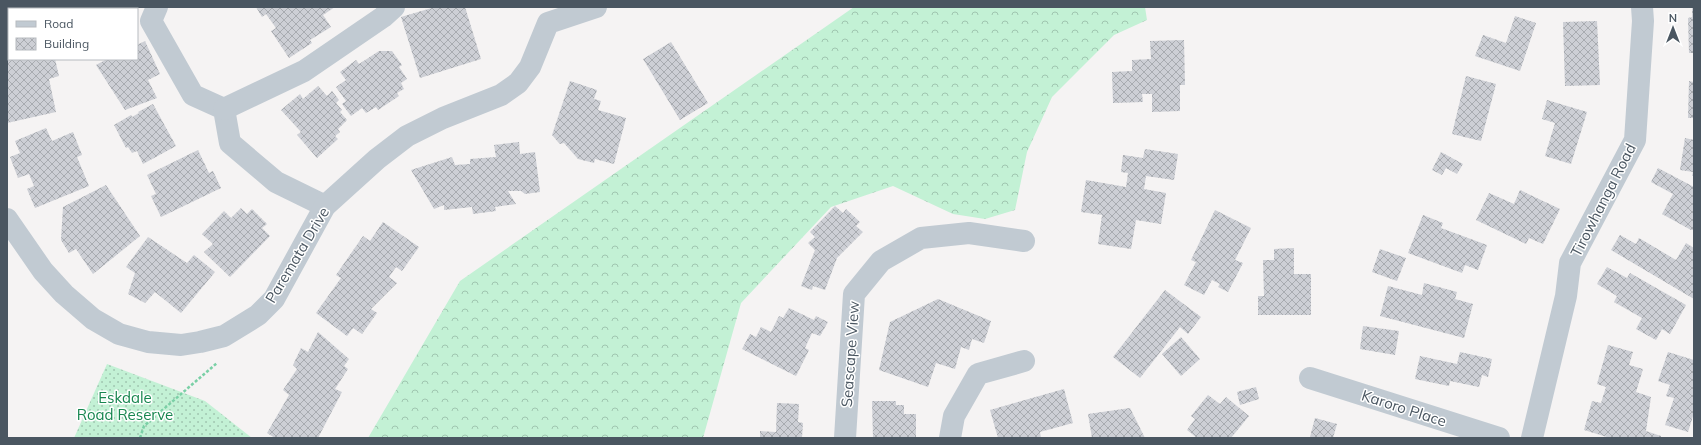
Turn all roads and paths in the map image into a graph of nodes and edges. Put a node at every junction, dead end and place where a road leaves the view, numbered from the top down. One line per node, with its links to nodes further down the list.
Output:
1 (157, 7): 5 (street)
2 (394, 7): 5 (street)
3 (596, 7): 6 (street, Paremata Drive)
4 (1642, 7): 16 (street, Tirowhanga Road)
5 (224, 109): 6 (street)
6 (325, 206): 7 (street, Paremata Drive)
7 (7, 219)
8 (1024, 241): 13 (street, Seascape View)
9 (222, 359): 12 (path)
10 (1024, 361): 14 (street)
11 (1310, 378): 15 (street, Karoro Place)
12 (140, 438)
13 (845, 438)
14 (950, 438)
15 (1499, 438)
16 (1532, 438)

